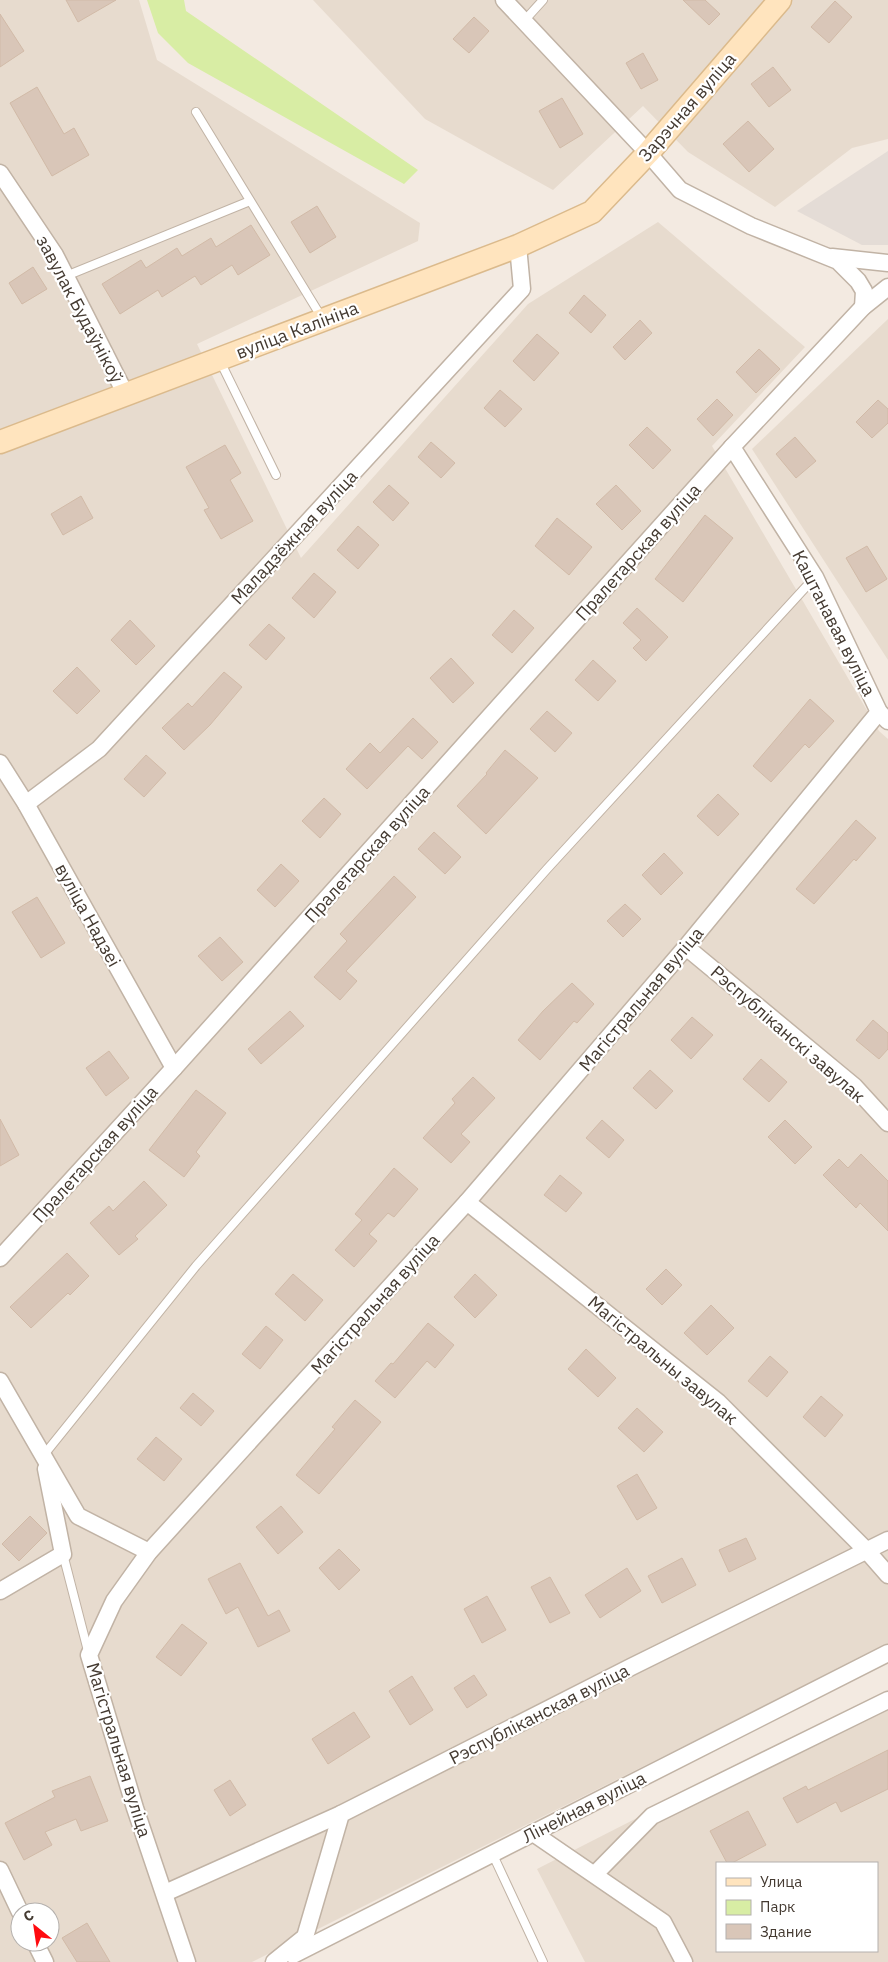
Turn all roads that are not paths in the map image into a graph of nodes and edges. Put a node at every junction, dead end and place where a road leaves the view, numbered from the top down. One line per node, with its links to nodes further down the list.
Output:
1 (504, 0): 4 (street)
2 (543, 0): 4 (lane)
3 (780, 0): 6 (main road, Зарэчная вуліца)
4 (524, 22): 6 (street)
5 (196, 112): 8 (lane)
6 (648, 153): 9 (main road, Зарэчная вуліца); 11 (street)
7 (0, 173): 13 (street, завулак Будаўнікоў)
8 (250, 201): 13 (lane); 16 (lane)
9 (592, 212): 10 (main road, вуліца Калініна)
10 (518, 246): 16 (main road, вуліца Калініна); 25 (street, Маладзёжная вуліца)
11 (830, 257): 12 (street); 15 (street)
12 (888, 263)
13 (66, 276): 18 (street, завулак Будаўнікоў)
14 (888, 287): 15 (street, Пралетарская вуліца)
15 (863, 307): 20 (street, Пралетарская вуліца)
16 (323, 320): 17 (main road, вуліца Калініна)
17 (219, 359): 18 (main road, вуліца Калініна); 21 (lane)
18 (126, 395): 19 (main road, вуліца Калініна)
19 (0, 442)
20 (732, 447): 22 (street, Каштанавая вуліца); 27 (street, Пралетарская вуліца)
21 (276, 476)
22 (815, 577): 23 (street, Каштанавая вуліца); 32 (lane)
23 (883, 716): 26 (street, Магістральная вуліца)
24 (0, 762): 25 (street, вуліца Надзеі)
25 (26, 804): 27 (street, вуліца Надзеі)
26 (686, 947): 28 (street, Рэспубліканскі завулак); 29 (street, Магістральная вуліца)
27 (174, 1068): 30 (street, Пралетарская вуліца)
28 (888, 1123)
29 (468, 1202): 34 (street, Магістральны завулак); 35 (street, Магістральная вуліца)
30 (0, 1258)
31 (0, 1381): 32 (street)
32 (43, 1456): 35 (street); 36 (street)
33 (888, 1540): 34 (street, Рэспубліканская вуліца)
34 (867, 1551): 37 (street, Магістральны завулак); 42 (street, Рэспубліканская вуліца)
35 (149, 1552): 40 (street, Магістральная вуліца)
36 (63, 1554): 38 (street); 40 (lane)
37 (888, 1575)
38 (0, 1591)
39 (888, 1653): 43 (street, Лінейная вуліца)
40 (89, 1655): 47 (street, Магістральная вуліца)
41 (888, 1700): 46 (street)
42 (341, 1814): 47 (street, Рэспубліканская вуліца); 50 (street)
43 (533, 1833): 44 (street, Лінейная вуліца); 46 (street)
44 (493, 1855): 51 (street, Лінейная вуліца); 52 (lane)
45 (0, 1870): 48 (street)
46 (595, 1874): 53 (street)
47 (165, 1893): 49 (street, Магістральная вуліца)
48 (15, 1902)
49 (187, 1962)
50 (274, 1962)
51 (280, 1962)
52 (544, 1962)
53 (684, 1962)

